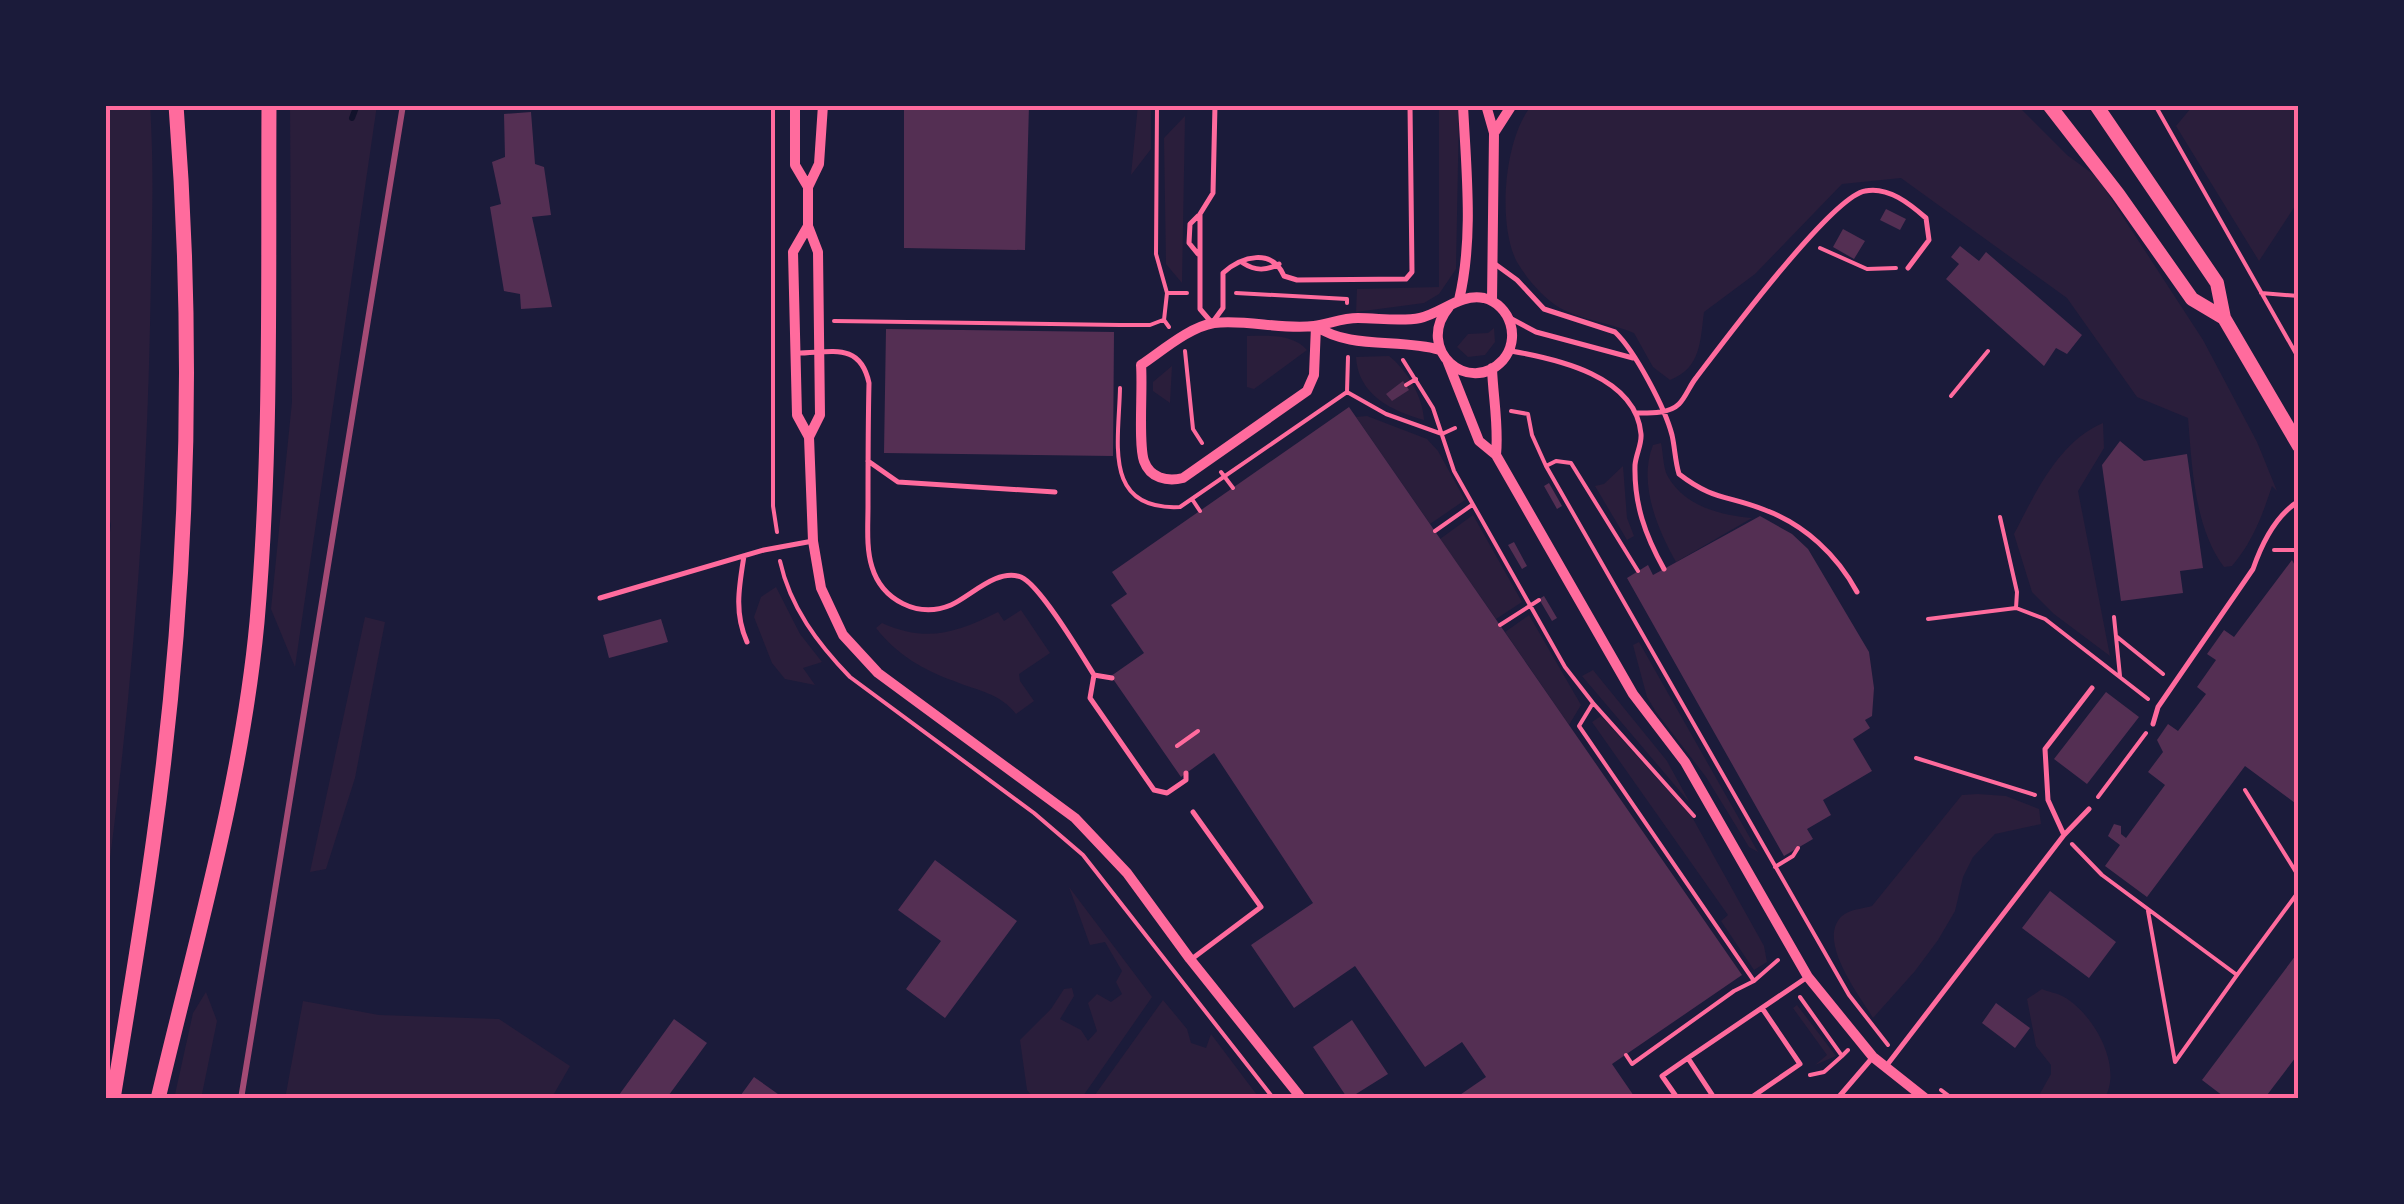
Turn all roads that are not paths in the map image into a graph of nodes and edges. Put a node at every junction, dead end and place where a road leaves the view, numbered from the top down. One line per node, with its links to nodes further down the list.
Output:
1 (176, 105): 59 (highway)
2 (269, 105): 60 (highway)
3 (794, 105): 13 (street)
4 (823, 105): 13 (street)
5 (1215, 105): 23 (lane)
6 (1410, 105): 17 (lane)
7 (1463, 105): 20 (street)
8 (1486, 105): 12 (street)
9 (1512, 105): 12 (street)
10 (2049, 105): 22 (main road)
11 (2096, 105): 22 (main road)
12 (1494, 133): 15 (street)
13 (808, 186): 14 (street)
14 (808, 226): 26 (street); 27 (street)
15 (1492, 262): 19 (street); 29 (lane)
16 (1242, 263): 17 (lane); 17 (lane); 23 (lane)
17 (1279, 264)
18 (1908, 268): 31 (lane)
19 (1492, 302): 20 (street); 21 (street)
20 (1454, 303): 24 (street); 28 (street)
21 (1508, 316): 25 (street); 29 (lane)
22 (2224, 318): 34 (main road)
23 (1212, 323): 24 (street); 24 (street)
24 (1316, 326): 28 (street)
25 (1509, 351): 30 (street); 32 (lane)
26 (794, 352): 27 (lane); 33 (street)
27 (819, 353): 33 (street); 36 (lane)
28 (1444, 355): 30 (street); 35 (street)
29 (1633, 358): 31 (lane)
30 (1492, 368): 35 (street)
31 (1662, 412): 32 (lane); 42 (lane)
32 (1636, 413): 41 (lane)
33 (809, 437): 39 (street)
34 (2299, 446)
35 (1496, 455): 54 (street)
36 (868, 462): 37 (lane); 45 (lane)
37 (1055, 492)
38 (2299, 501): 48 (lane)
39 (812, 540): 40 (lane); 53 (street)
40 (744, 556): 43 (lane); 44 (lane)
41 (1664, 569)
42 (1857, 592)
43 (600, 598)
44 (747, 642)
45 (1094, 674): 46 (lane); 49 (lane)
46 (1112, 678)
47 (2092, 688): 52 (lane)
48 (2153, 724)
49 (1186, 773)
50 (2089, 809): 52 (lane)
51 (1193, 812): 53 (lane)
52 (2064, 835): 58 (lane)
53 (1190, 959): 61 (street)
54 (1808, 976): 55 (lane); 56 (street)
55 (1762, 1008): 57 (lane); 64 (lane)
56 (1873, 1057): 58 (street); 65 (lane)
57 (1688, 1058): 62 (lane); 63 (lane)
58 (1885, 1067): 66 (street)
59 (113, 1099)
60 (158, 1099)
61 (1302, 1099)
62 (1678, 1099)
63 (1716, 1099)
64 (1749, 1099)
65 (1837, 1099)
66 (1926, 1099)

